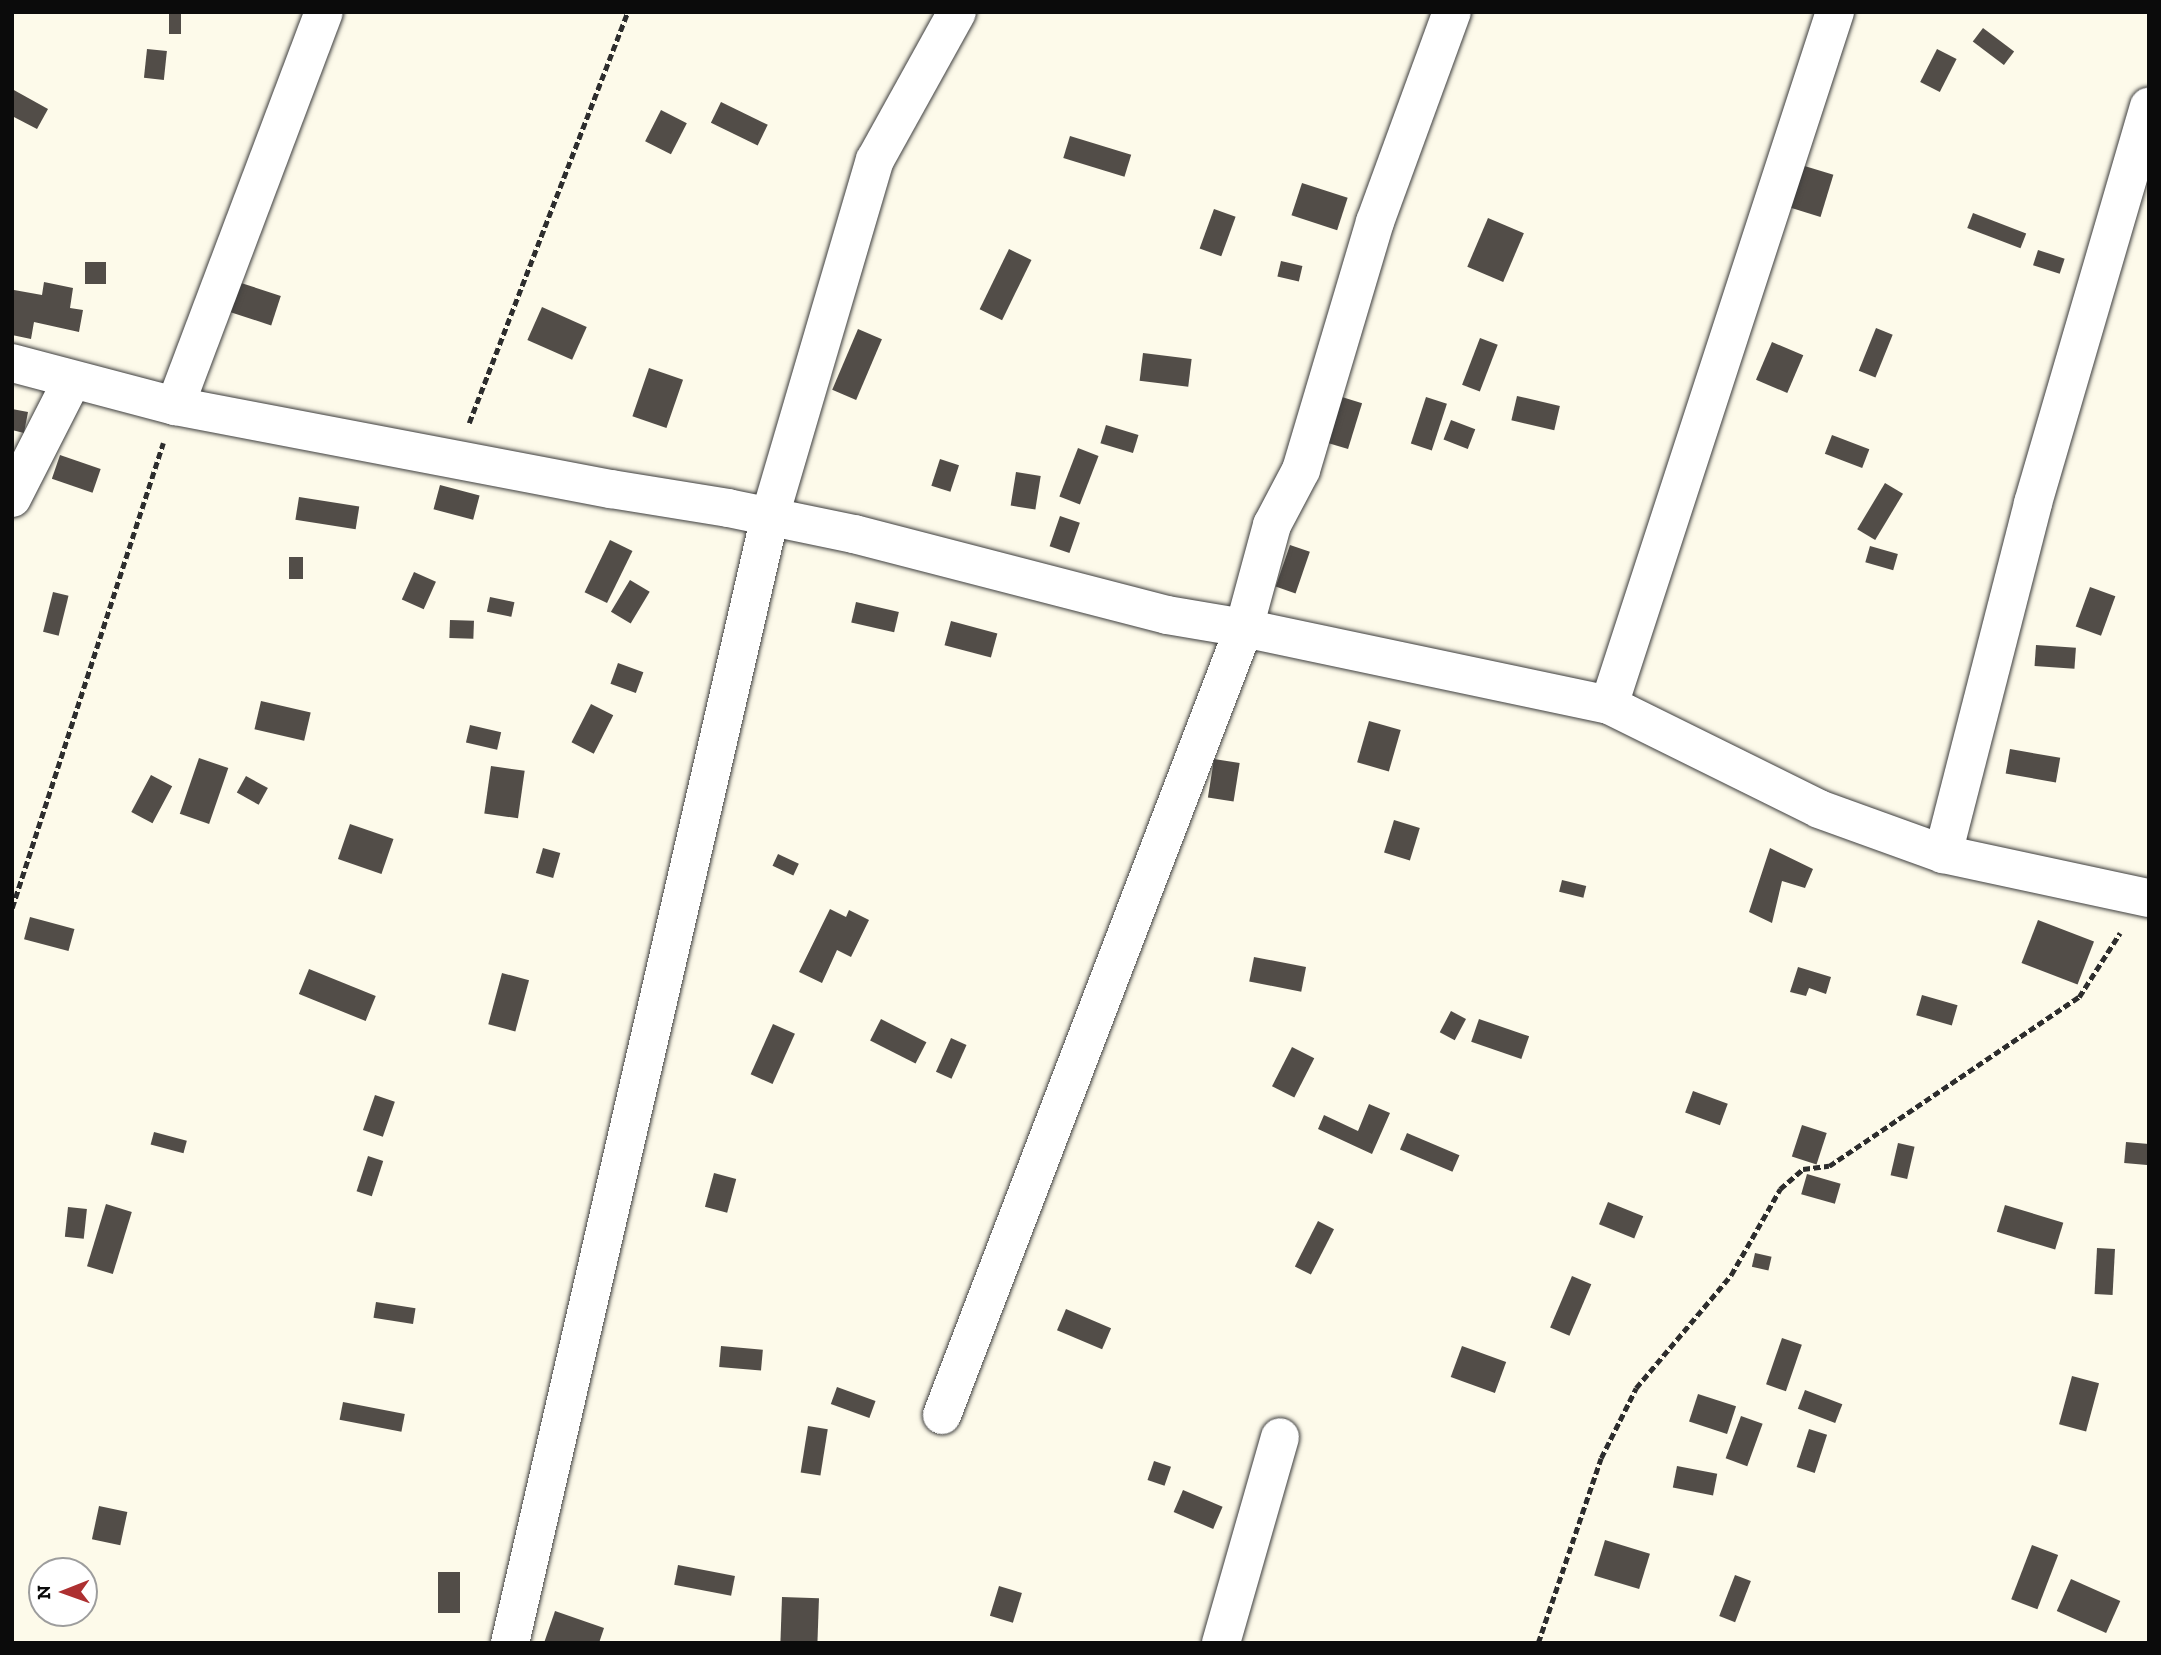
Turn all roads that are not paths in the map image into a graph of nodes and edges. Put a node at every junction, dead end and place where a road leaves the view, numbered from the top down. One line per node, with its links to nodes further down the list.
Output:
1 (324, 12): 8 (street)
2 (957, 12): 10 (street)
3 (1452, 12): 11 (street)
4 (1835, 12): 12 (street)
5 (2149, 107): 13 (street)
6 (12, 363): 7 (street)
7 (72, 380): 8 (street); 9 (street)
8 (175, 405): 10 (street)
9 (12, 498)
10 (770, 516): 11 (street); 17 (street)
11 (1244, 628): 12 (street); 15 (street)
12 (1609, 705): 13 (street)
13 (1943, 854): 14 (street)
14 (2147, 889)
15 (942, 1415)
16 (1280, 1437): 18 (street)
17 (510, 1643)
18 (1220, 1643)

